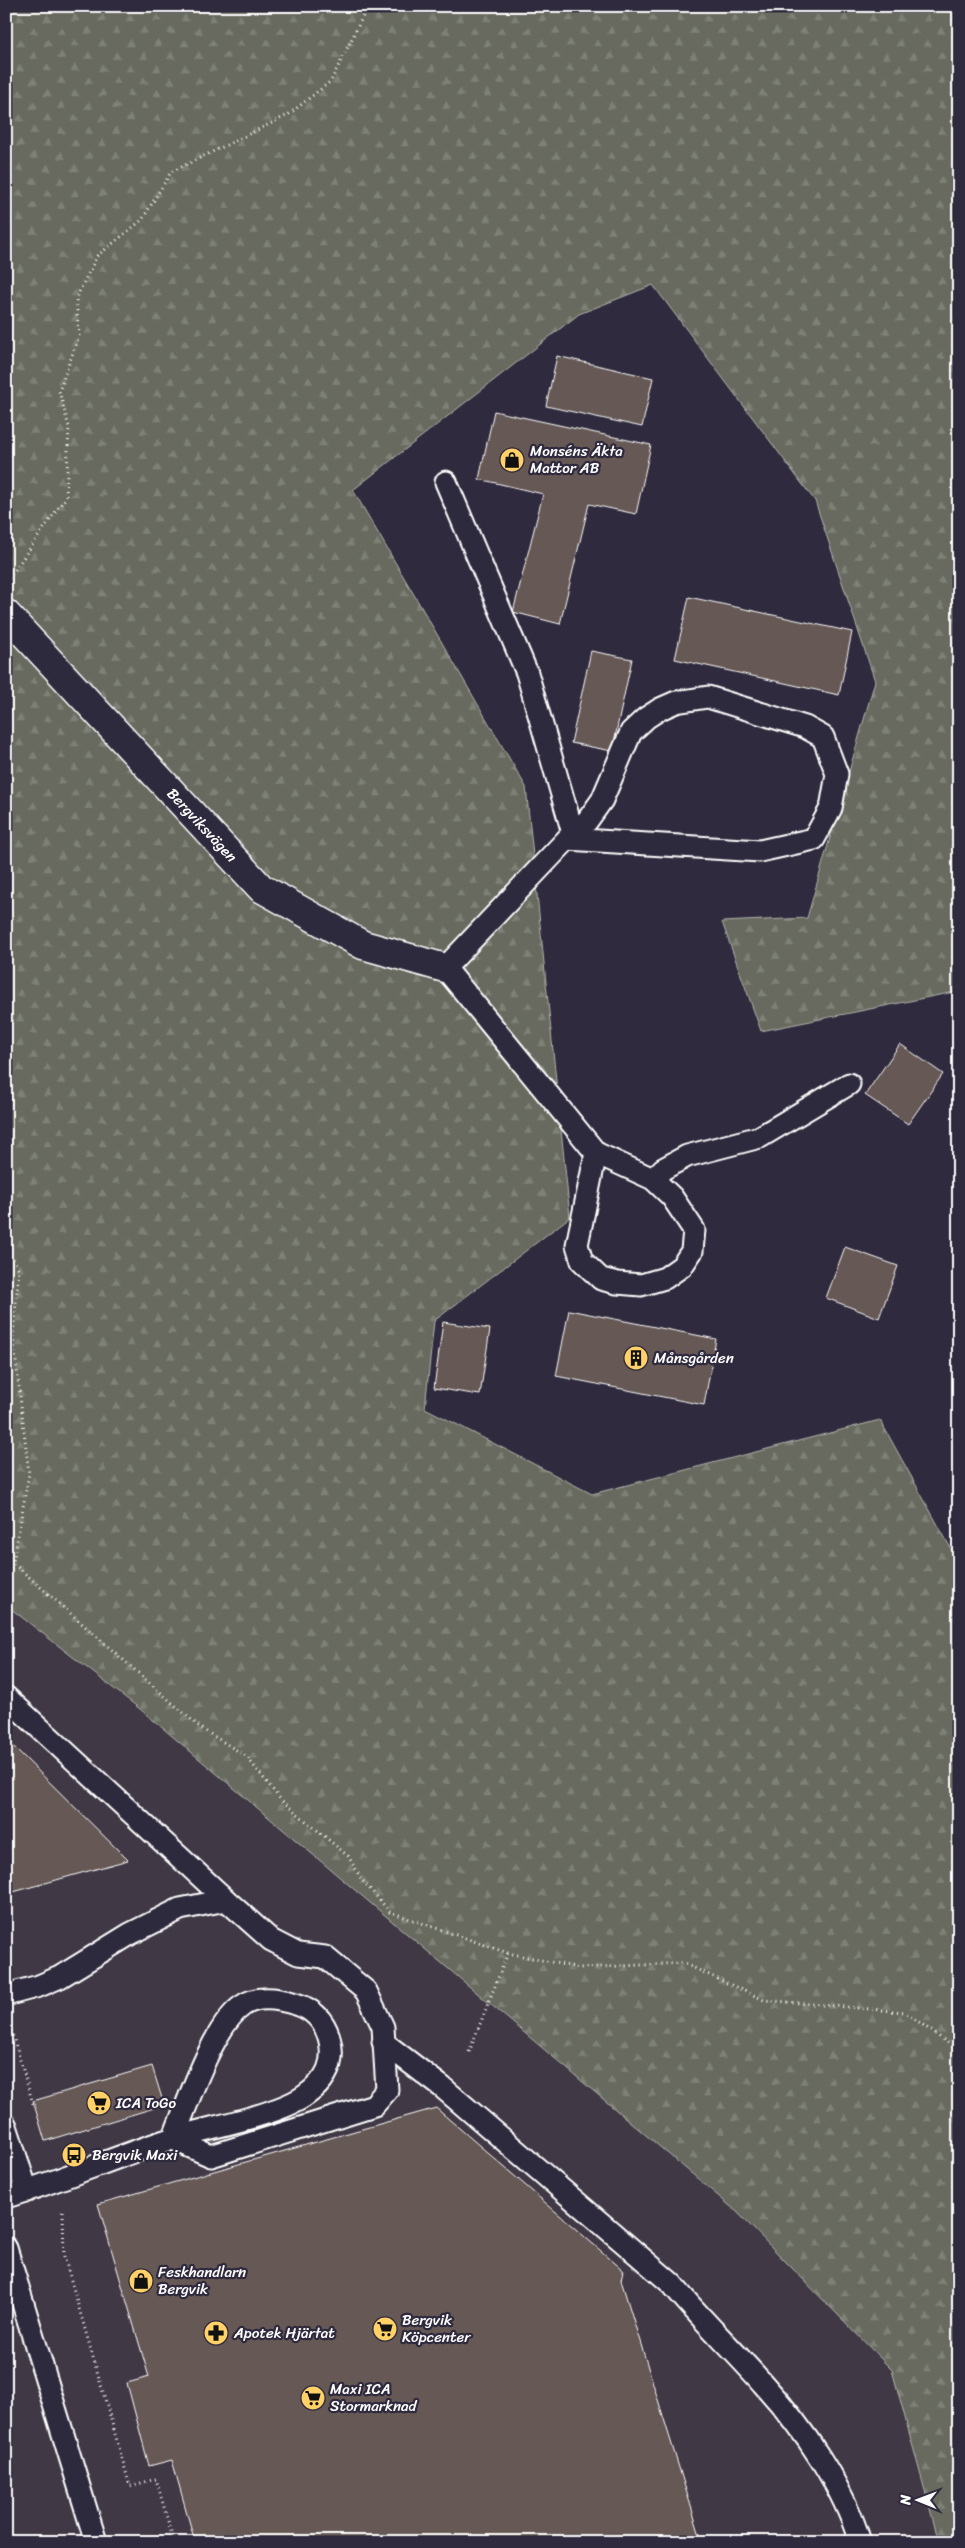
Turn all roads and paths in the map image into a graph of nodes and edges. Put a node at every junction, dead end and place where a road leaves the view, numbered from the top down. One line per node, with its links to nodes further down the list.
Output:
1 (368, 6): 3 (path)
2 (446, 482): 5 (lane)
3 (6, 583)
4 (6, 614): 6 (street, Bergviksvägen)
5 (570, 836): 5 (lane); 6 (lane)
6 (445, 968): 8 (lane)
7 (849, 1084): 9 (lane)
8 (596, 1153): 9 (lane); 9 (lane)
9 (653, 1179)
10 (6, 1245): 13 (path)
11 (6, 1697): 12 (lane)
12 (226, 1900): 14 (lane); 16 (lane)
13 (508, 1953): 17 (path); 18 (path)
14 (6, 1995)
15 (9, 2023): 19 (path)
16 (383, 2042): 21 (lane); 28 (lane)
17 (959, 2051)
18 (469, 2052)
19 (36, 2116)
20 (6, 2126): 23 (lane)
21 (173, 2139): 21 (lane); 22 (lane)
22 (56, 2180): 23 (lane); 27 (path)
23 (27, 2191): 24 (lane)
24 (6, 2197)
25 (6, 2248): 26 (lane)
26 (96, 2542)
27 (174, 2542)
28 (860, 2542)

